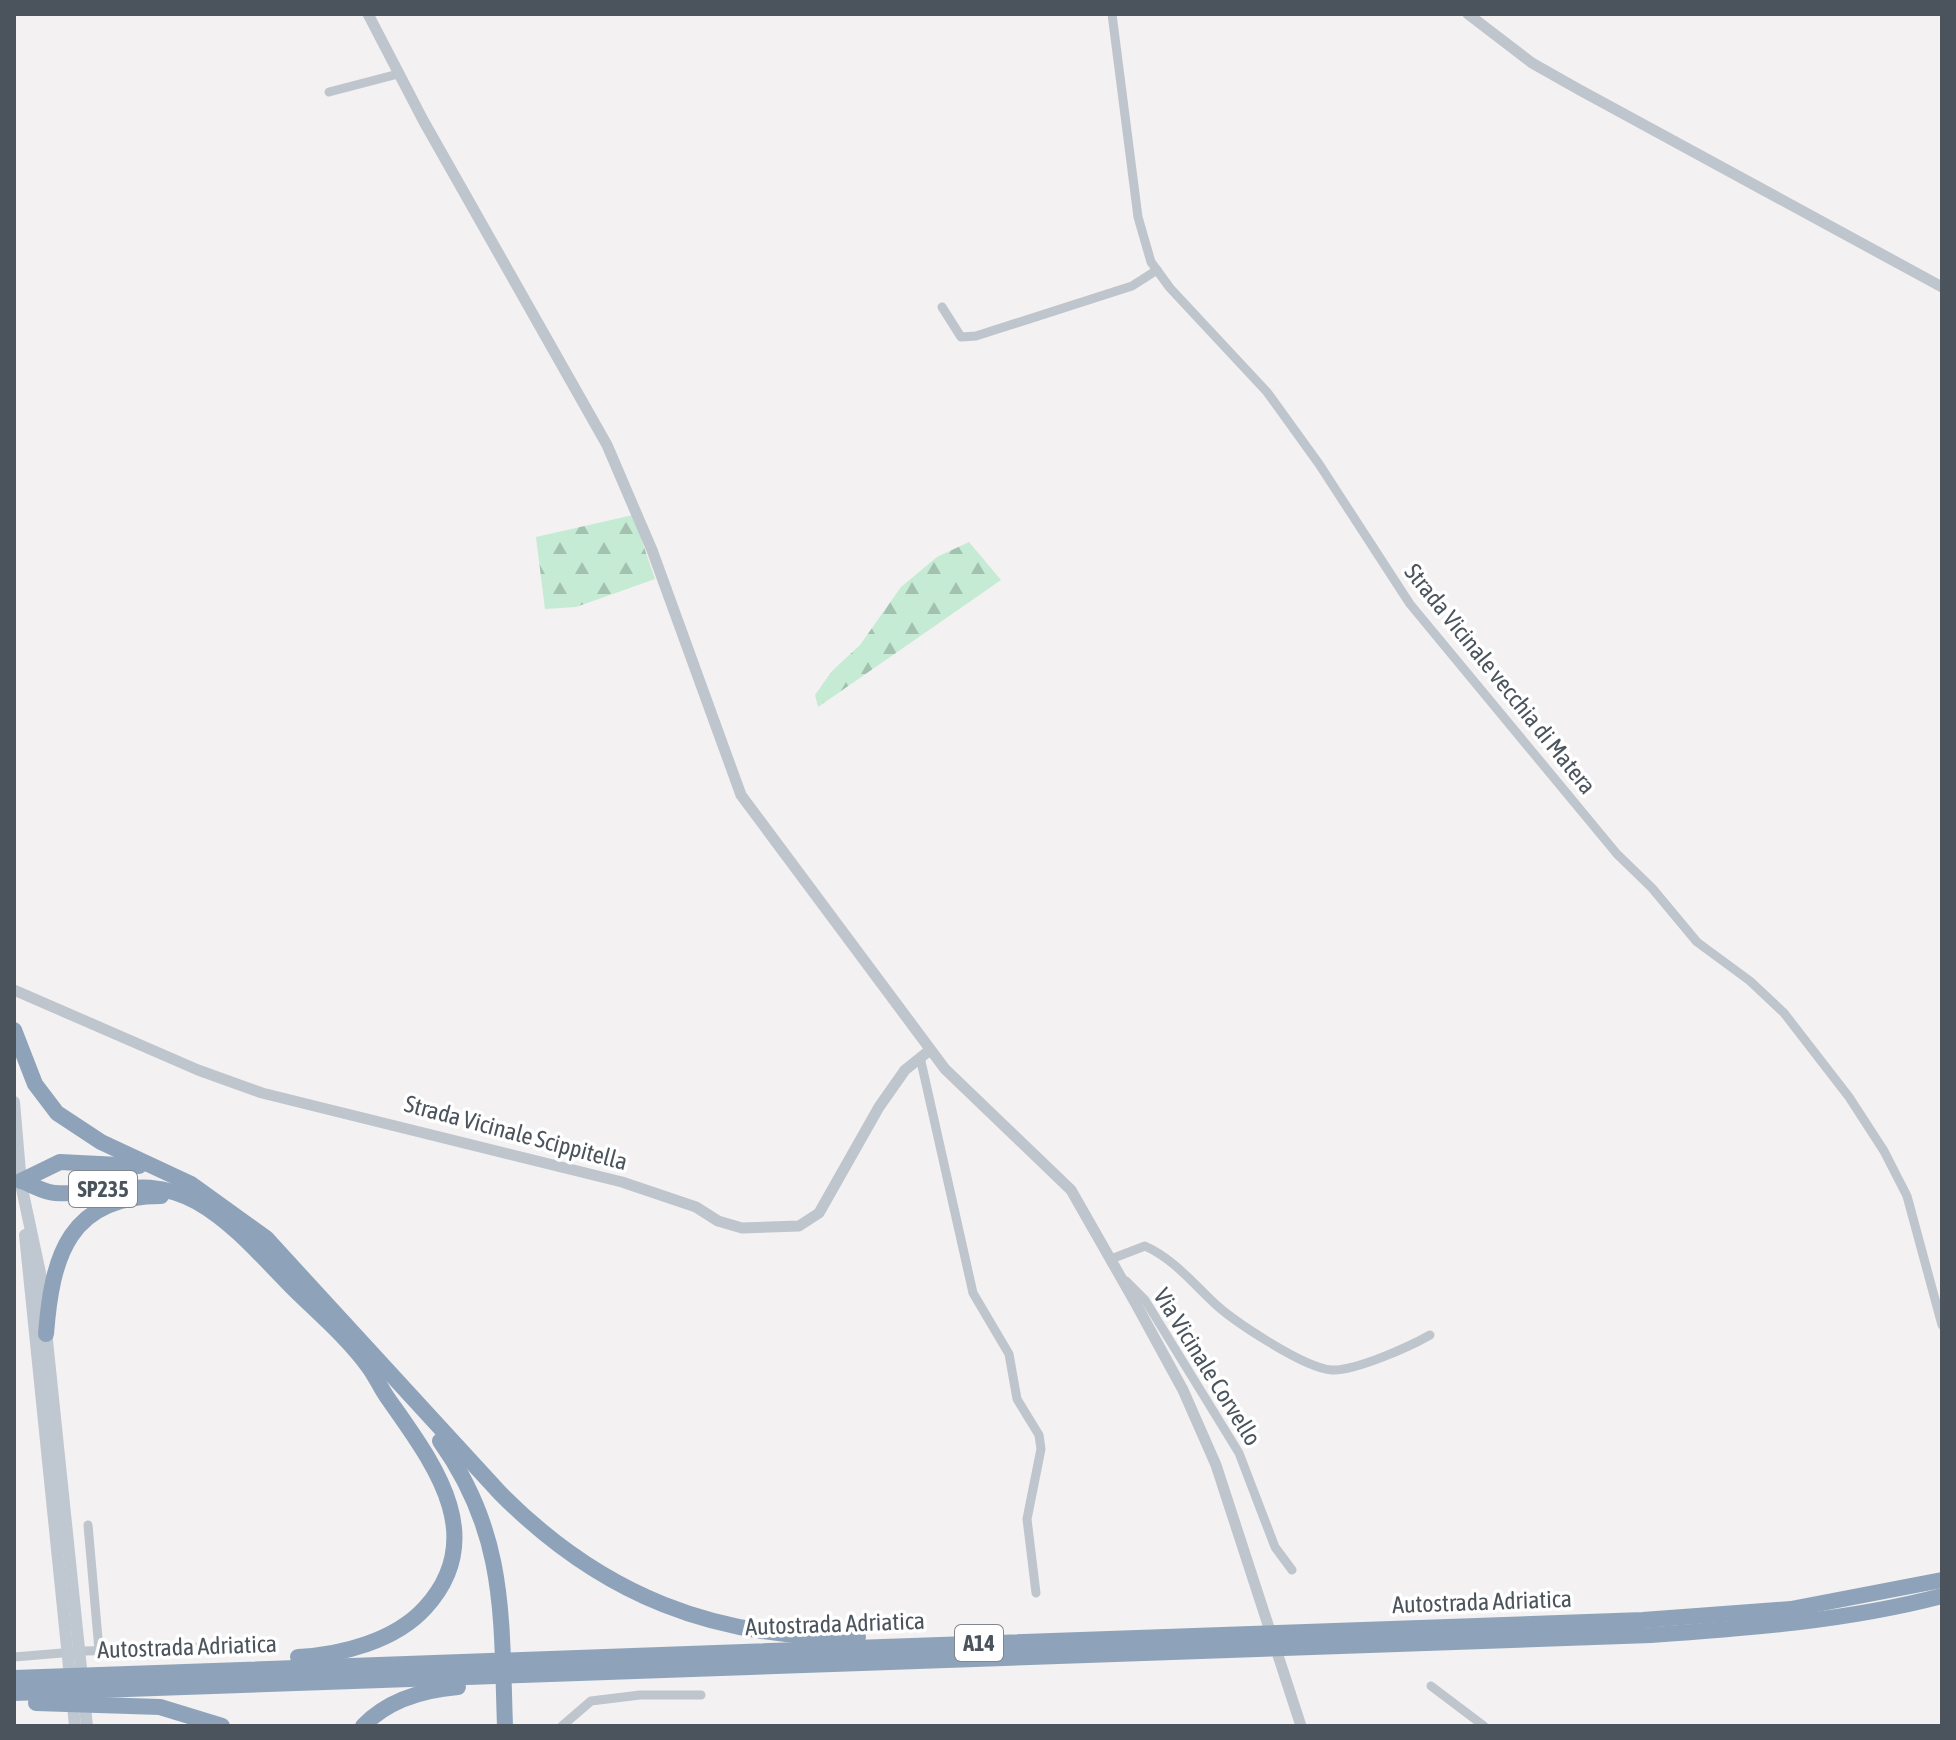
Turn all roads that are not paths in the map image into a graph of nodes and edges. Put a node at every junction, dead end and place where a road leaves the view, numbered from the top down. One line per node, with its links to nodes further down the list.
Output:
1 (368, 14): 4 (street)
2 (1112, 14): 6 (street, Strada Vicinale vecchia di Matera)
3 (1468, 14): 7 (street)
4 (398, 74): 5 (street); 11 (street)
5 (329, 92)
6 (1157, 270): 8 (street); 18 (street, Strada Vicinale vecchia di Matera)
7 (1942, 287)
8 (942, 307)
9 (14, 990): 11 (street, Strada Vicinale Scippitella)
10 (14, 1030): 13 (highway)
11 (925, 1053): 16 (street); 27 (street)
12 (14, 1102): 14 (main road)
13 (160, 1170): 14 (highway, SP235); 21 (highway)
14 (19, 1184): 15 (highway, SP235); 19 (main road); 40 (main road)
15 (186, 1197): 19 (highway); 22 (highway)
16 (1111, 1259): 17 (street); 20 (street)
17 (1120, 1276): 25 (street, Via Vicinale Corvello); 45 (street)
18 (1942, 1325)
19 (46, 1334): 40 (main road)
20 (1430, 1335)
21 (368, 1346): 23 (highway); 29 (highway)
22 (367, 1365): 23 (highway); 34 (highway)
23 (414, 1410): 43 (highway)
24 (88, 1525): 31 (street)
25 (1292, 1570)
26 (1942, 1580): 29 (highway, Autostrada Adriatica / A14)
27 (1036, 1593)
28 (1942, 1596): 33 (highway, Autostrada Adriatica / A14)
29 (1092, 1638): 34 (highway, Autostrada Adriatica / A14)
30 (235, 1646): 31 (street)
31 (99, 1650): 32 (street)
32 (14, 1657)
33 (641, 1672): 37 (highway, Autostrada Adriatica / A14); 42 (highway)
34 (85, 1674): 35 (highway, Autostrada Adriatica / A14)
35 (14, 1678)
36 (1431, 1686): 46 (street)
37 (14, 1693)
38 (701, 1695): 44 (street)
39 (14, 1703): 41 (highway)
40 (81, 1725)
41 (222, 1726)
42 (363, 1726)
43 (505, 1726)
44 (562, 1726)
45 (1301, 1726)
46 (1484, 1726)

